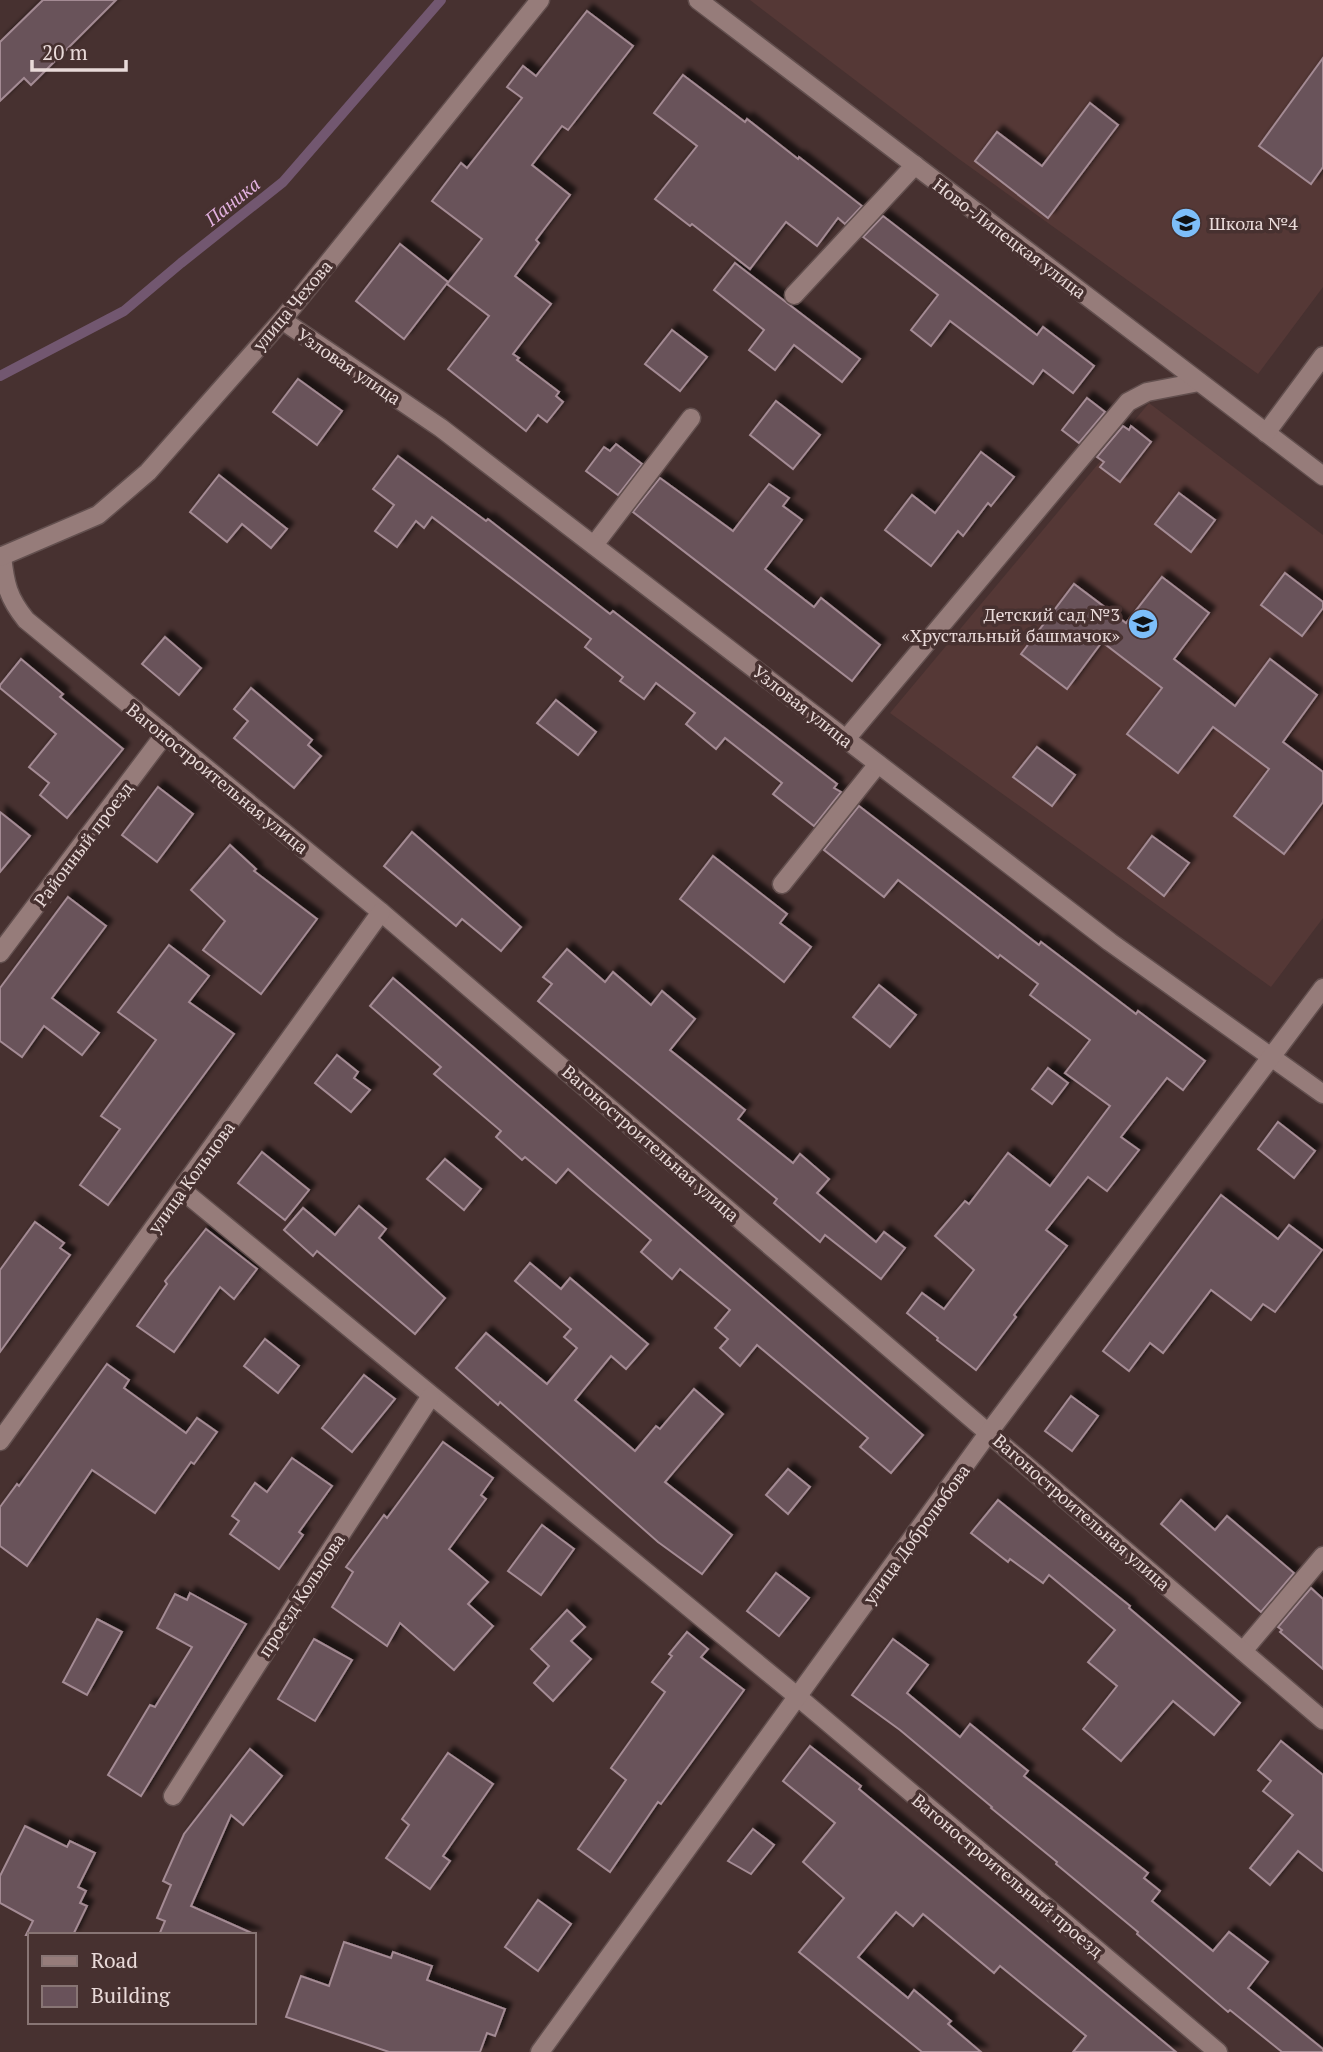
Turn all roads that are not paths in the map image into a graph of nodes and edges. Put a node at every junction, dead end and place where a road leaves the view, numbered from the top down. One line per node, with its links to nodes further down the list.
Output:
1 (540, 0): 5 (street, улица Чехова)
2 (698, 0): 3 (street, Ново-Липецкая улица)
3 (915, 165): 4 (street); 7 (street, Ново-Липецкая улица)
4 (794, 295)
5 (282, 320): 11 (street, Узловая улица); 12 (street, улица Чехова)
6 (1323, 356): 9 (street)
7 (1199, 382): 9 (street, Ново-Липецкая улица); 14 (street)
8 (691, 418): 11 (street)
9 (1266, 433): 10 (street, Ново-Липецкая улица)
10 (1323, 477)
11 (594, 545): 14 (street, Узловая улица)
12 (1, 557): 13 (street, Вагоностроительная улица)
13 (165, 734): 17 (street, Вагоностроительная улица); 18 (street, Районный проезд)
14 (846, 739): 15 (street, Узловая улица)
15 (878, 764): 16 (street); 20 (street, Узловая улица)
16 (782, 884)
17 (381, 912): 22 (street, улица Кольцова); 24 (street, Вагоностроительная улица)
18 (0, 953)
19 (1323, 988): 20 (street, улица Добролюбова)
20 (1273, 1056): 21 (street, Узловая улица); 24 (street, улица Добролюбова)
21 (1323, 1094)
22 (182, 1190): 23 (street, Вагоностроительный проезд); 25 (street, улица Кольцова)
23 (432, 1396): 28 (street, Вагоностроительный проезд); 30 (street, проезд Кольцова)
24 (989, 1432): 27 (street, Вагоностроительная улица); 28 (street, улица Добролюбова)
25 (0, 1441)
26 (1323, 1556): 27 (street)
27 (1244, 1651): 29 (street, Вагоностроительная улица)
28 (799, 1697): 31 (street, улица Добролюбова); 32 (street, Вагоностроительный проезд)
29 (1323, 1720)
30 (173, 1796)
31 (540, 2052)
32 (1218, 2052)

